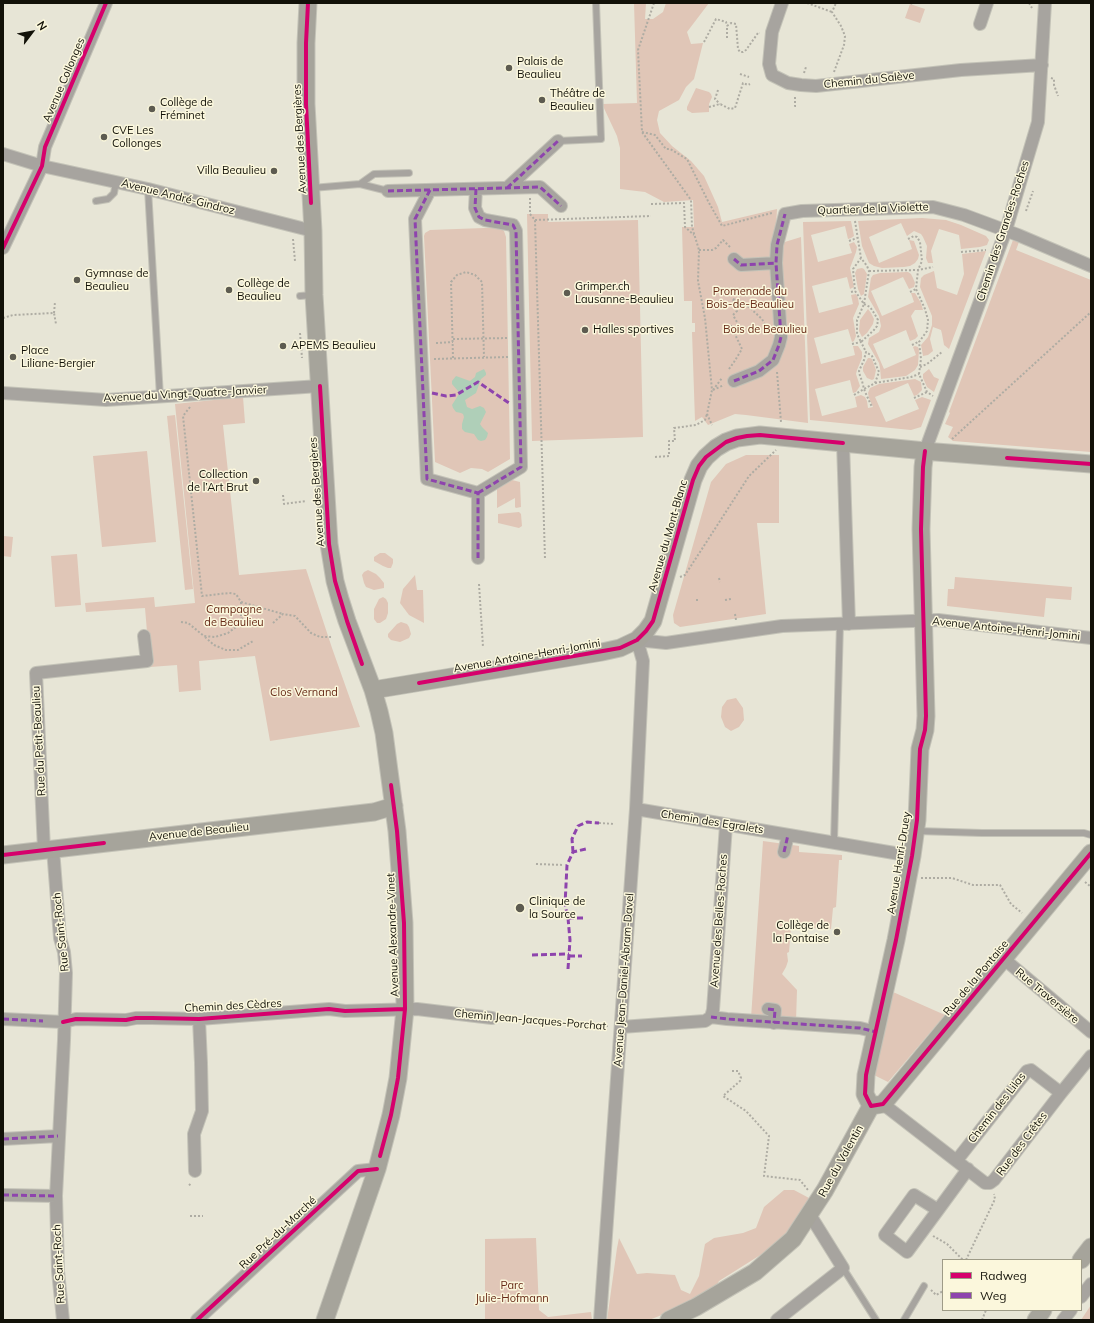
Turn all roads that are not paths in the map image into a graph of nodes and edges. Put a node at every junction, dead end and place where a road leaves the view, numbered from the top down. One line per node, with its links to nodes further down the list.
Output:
1 (106, 3): 11 (street, Avenue Collonges)
2 (308, 3): 15 (street, Avenue des Bergières)
3 (596, 3): 9 (lane)
4 (782, 3): 8 (street, Chemin du Salève)
5 (987, 3): 7 (street)
6 (1045, 3): 8 (street, Chemin des Grandes-Roches)
7 (980, 24)
8 (1042, 65): 23 (street, Chemin des Grandes-Roches)
9 (558, 141): 16 (street)
10 (3, 154): 11 (street, Avenue André-Gindroz)
11 (42, 166): 13 (street, Avenue André-Gindroz); 25 (street, Avenue Collonges)
12 (409, 173): 14 (lane)
13 (116, 182): 17 (street, Avenue André-Gindroz); 21 (lane)
14 (360, 184): 15 (lane); 20 (lane)
15 (310, 188): 24 (street, Avenue des Bergières)
16 (508, 188): 18 (street); 22 (street)
17 (148, 189): 24 (street, Avenue André-Gindroz); 32 (lane)
18 (476, 189): 19 (street); 36 (street)
19 (430, 190): 20 (street); 36 (street)
20 (388, 191)
21 (96, 201)
22 (561, 206)
23 (1006, 230): 27 (street, Quartier de la Violette); 28 (street, Quartier de la Violette); 34 (street, Chemin des Grandes-Roches)
24 (313, 231): 30 (street, Avenue des Bergières)
25 (3, 248)
26 (733, 254): 27 (street)
27 (776, 263): 29 (street)
28 (1091, 266)
29 (734, 381)
30 (320, 386): 32 (street, Avenue du Vingt-Quatre-Janvier); 43 (street, Avenue des Bergières)
31 (3, 393): 32 (street, Avenue du Vingt-Quatre-Janvier)
32 (160, 397)
33 (843, 442): 34 (street, Avenue du Mont-Blanc); 39 (street); 42 (street, Avenue du Mont-Blanc)
34 (925, 451): 35 (street, Avenue du Mont-Blanc); 38 (street, Avenue Henri-Druey)
35 (1091, 464)
36 (478, 493): 37 (street)
37 (478, 558)
38 (923, 620): 39 (street, Avenue Antoine-Henri-Jomini); 41 (street, Avenue Antoine-Henri-Jomini); 47 (street, Avenue Henri-Druey)
39 (844, 624): 42 (street, Avenue Antoine-Henri-Jomini); 50 (lane)
40 (144, 636): 51 (street, Rue du Petit-Beaulieu)
41 (1091, 638)
42 (637, 640): 43 (street, Avenue Antoine-Henri-Jomini); 45 (street, Avenue Jean-Daniel-Abram-Davel)
43 (373, 690): 44 (street, Avenue des Bergières)
44 (394, 806): 51 (street, Avenue de Beaulieu); 58 (street, Avenue Alexandre-Vinet)
45 (636, 809): 46 (street, Chemin des Egralets); 65 (street, Avenue Jean-Daniel-Abram-Davel)
46 (726, 825): 48 (street, Chemin des Egralets); 59 (street, Avenue des Belles-Roches)
47 (915, 831): 49 (lane); 55 (street, Avenue Henri-Druey)
48 (788, 835): 50 (street, Chemin des Egralets); 52 (street)
49 (1091, 835)
50 (834, 842): 55 (street, Chemin des Egralets)
51 (49, 849): 54 (street, Avenue de Beaulieu); 63 (street, Rue Saint-Roch)
52 (784, 852)
53 (1091, 853): 56 (street, Rue de la Pontaise)
54 (3, 854)
55 (912, 856): 66 (street, Avenue Henri-Druey)
56 (1004, 959): 67 (street, Rue Traversière); 70 (street, Rue de la Pontaise)
57 (768, 1008): 64 (street)
58 (405, 1009): 60 (street, Chemin Jean-Jacques-Porchat); 62 (street, Chemin des Cèdres); 74 (street, Avenue Alexandre-Vinet)
59 (712, 1017): 64 (street, Chemin Jean-Jacques-Porchat); 65 (street, Chemin Jean-Jacques-Porchat)
60 (492, 1018)
61 (3, 1019): 63 (street, Chemin des Cèdres)
62 (199, 1019): 63 (street, Chemin des Cèdres); 76 (street)
63 (63, 1022): 71 (street, Rue Saint-Roch)
64 (774, 1023): 66 (street, Chemin Jean-Jacques-Porchat)
65 (621, 1027): 92 (street, Avenue Jean-Daniel-Abram-Davel)
66 (876, 1032): 70 (street, Avenue Henri-Druey)
67 (1091, 1032)
68 (1091, 1056): 69 (street, Rue des Crêtes)
69 (1061, 1093): 73 (street, Chemin des Lilas); 75 (street, Rue des Crêtes)
70 (877, 1105): 73 (street, Rue des Crêtes); 80 (street, Rue du Valentin)
71 (58, 1136): 72 (street); 78 (street, Rue Saint-Roch)
72 (3, 1139)
73 (957, 1160): 75 (street, Rue des Crêtes)
74 (377, 1169): 90 (street, Rue Pré-du-Marché); 91 (street, Avenue Alexandre-Vinet)
75 (968, 1169): 79 (street)
76 (195, 1171)
77 (3, 1195): 78 (street)
78 (56, 1196): 89 (street, Rue Saint-Roch)
79 (938, 1210): 79 (street)
80 (810, 1215): 83 (street); 93 (street, Rue du Valentin)
81 (1091, 1247): 82 (street)
82 (1082, 1259)
83 (843, 1268): 94 (street); 95 (lane)
84 (1091, 1284): 86 (street)
85 (924, 1286): 96 (lane)
86 (1082, 1296)
87 (1042, 1311): 97 (street)
88 (1070, 1311): 98 (street)
89 (63, 1320)
90 (197, 1320)
91 (325, 1320)
92 (600, 1320)
93 (669, 1320)
94 (777, 1320)
95 (876, 1320)
96 (904, 1320)
97 (1036, 1320)
98 (1063, 1320)

